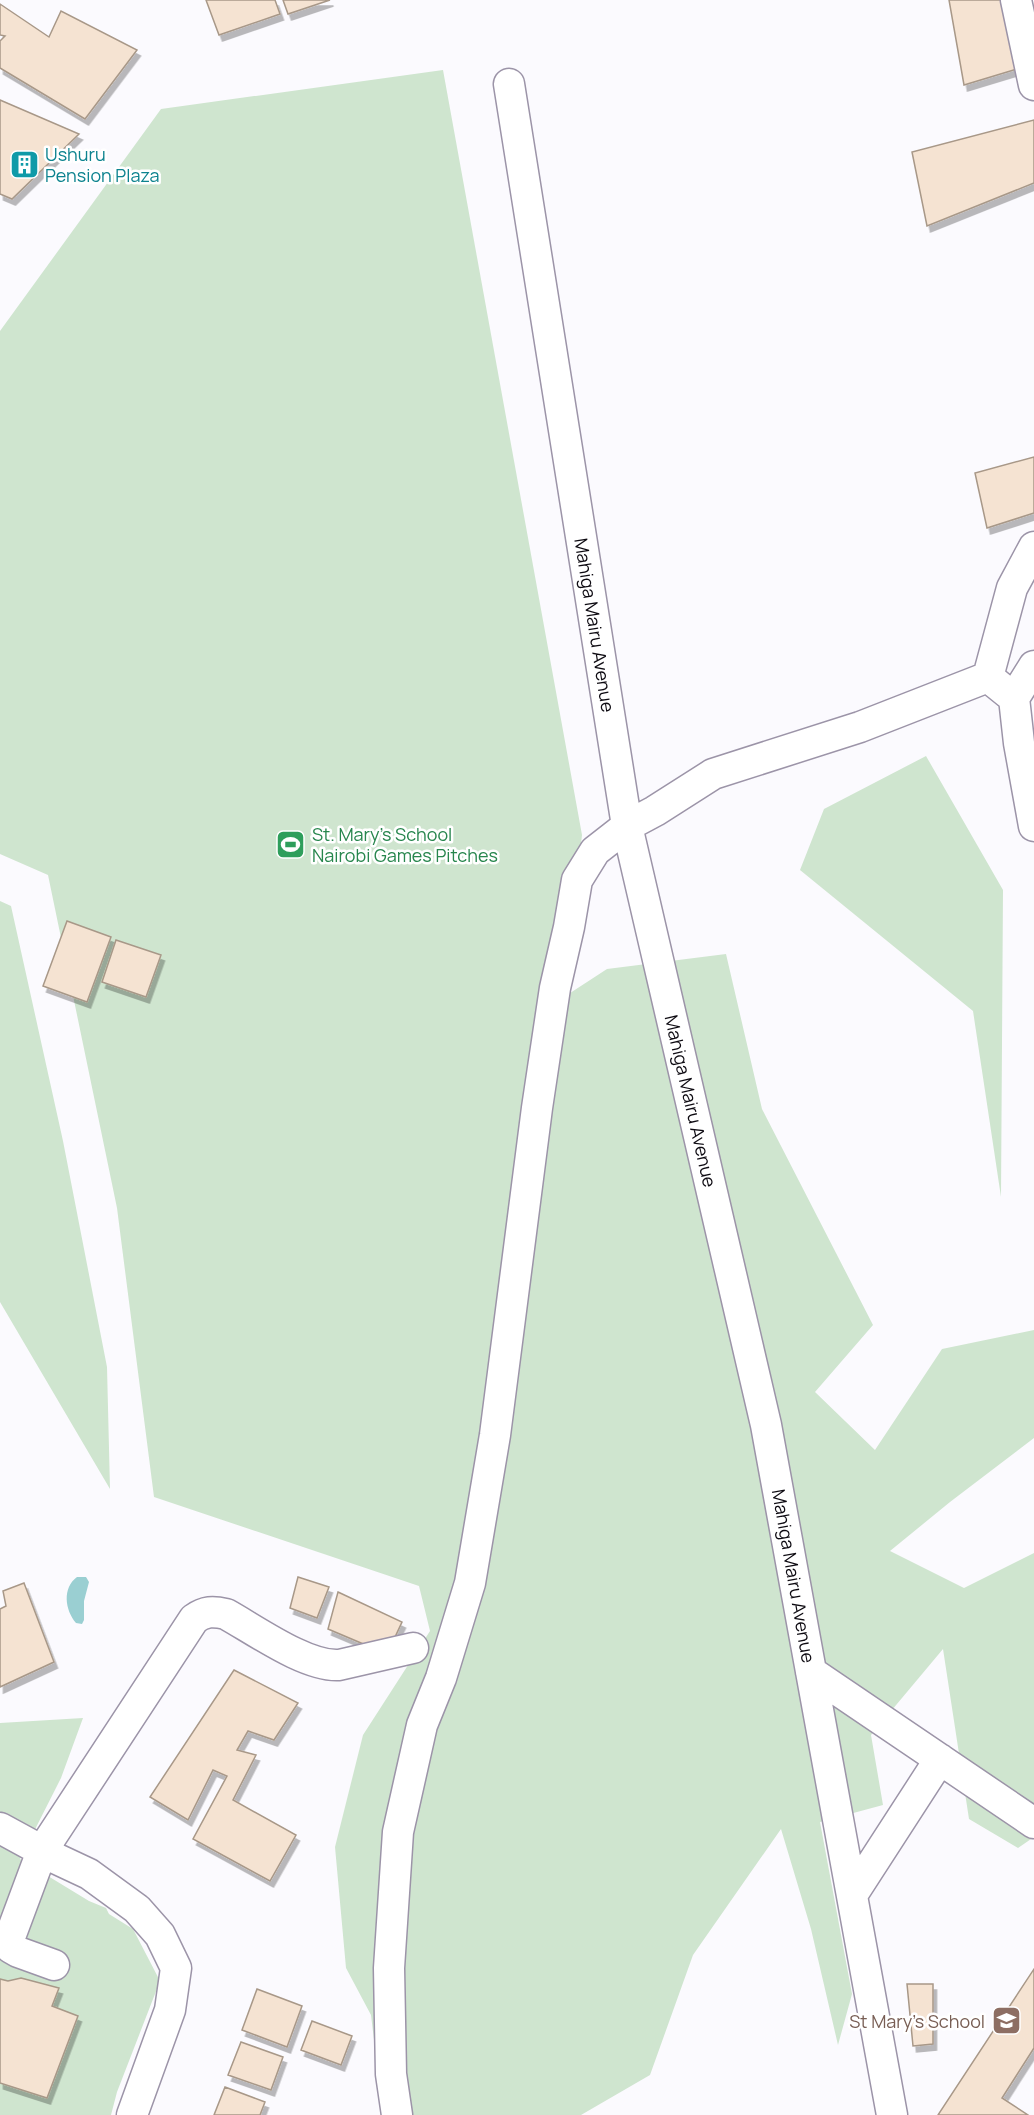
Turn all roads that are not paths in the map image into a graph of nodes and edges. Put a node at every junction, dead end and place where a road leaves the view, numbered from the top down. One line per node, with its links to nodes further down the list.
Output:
1 (1016, 0): 3 (street)
2 (508, 84): 8 (street, Mahiga Mairu Avenue)
3 (1034, 84)
4 (1034, 547): 6 (street)
5 (1034, 666): 7 (street)
6 (988, 676): 7 (street); 8 (street)
7 (1014, 698): 9 (street)
8 (627, 826): 11 (street, Mahiga Mairu Avenue); 19 (street)
9 (1034, 826)
10 (413, 1648): 15 (street)
11 (811, 1672): 12 (street); 16 (street, Mahiga Mairu Avenue)
12 (940, 1760): 13 (street); 16 (street)
13 (1034, 1823)
14 (0, 1828): 15 (street)
15 (42, 1851): 17 (street); 18 (street)
16 (852, 1895): 20 (street, Mahiga Mairu Avenue)
17 (54, 1965)
18 (132, 2115)
19 (397, 2115)
20 (892, 2115)

